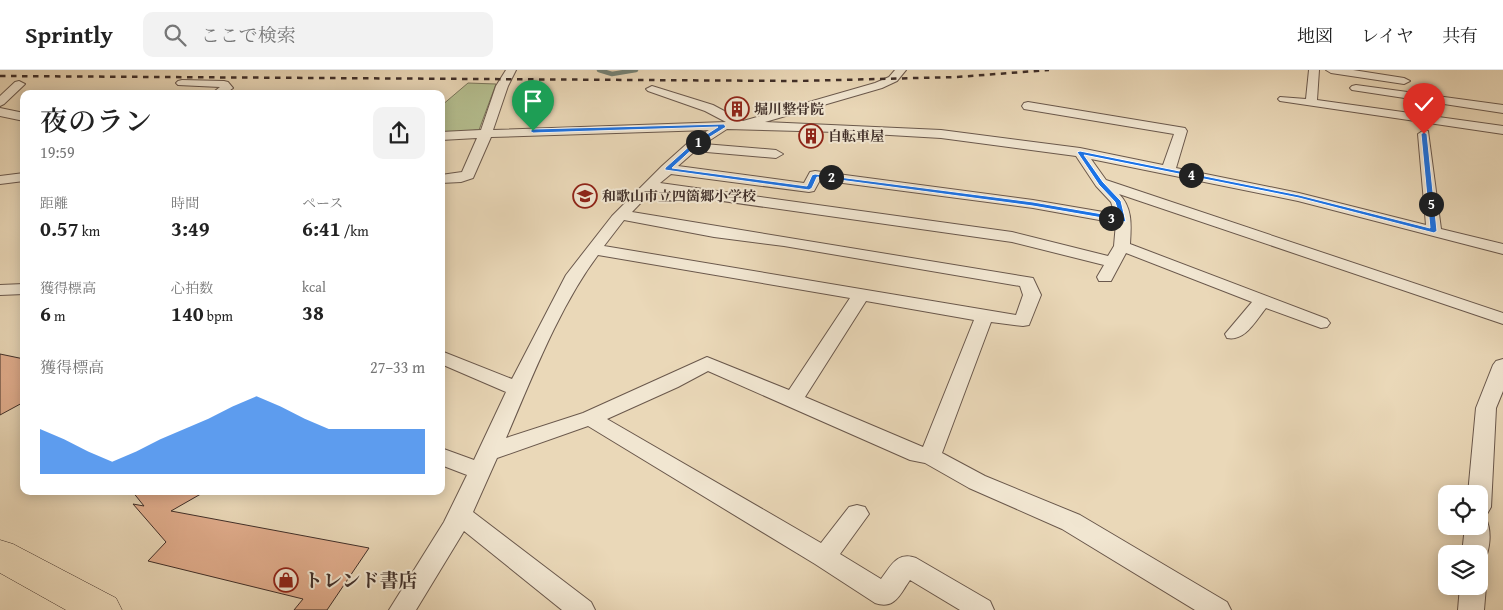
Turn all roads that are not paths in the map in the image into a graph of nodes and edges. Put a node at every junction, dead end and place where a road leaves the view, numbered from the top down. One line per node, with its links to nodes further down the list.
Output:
1 (511, 70): 21 (street)
2 (901, 70): 19 (street)
3 (1314, 70): 14 (street)
4 (1331, 70): 5 (street)
5 (1379, 74): 6 (street)
6 (1404, 81)
7 (182, 83): 11 (street)
8 (19, 84): 13 (street)
9 (1356, 88): 16 (street)
10 (652, 89): 19 (street)
11 (224, 90)
12 (1284, 99): 14 (street)
13 (0, 102)
14 (1312, 103): 20 (street)
15 (1028, 106): 28 (street)
16 (1503, 108)
17 (0, 112): 18 (street)
18 (20, 115)
19 (733, 125): 21 (street); 24 (street); 25 (street)
20 (1503, 130)
21 (486, 134): 23 (street); 30 (street)
22 (1424, 134): 36 (street)
23 (445, 136)
24 (692, 147): 26 (street); 27 (street)
25 (1080, 152): 28 (street); 32 (street)
26 (776, 154)
27 (667, 169): 33 (street); 35 (street)
28 (1168, 170): 36 (street)
29 (20, 178): 31 (street)
30 (445, 179)
31 (0, 180)
32 (1101, 184): 35 (street); 47 (street)
33 (649, 186): 34 (street); 40 (street)
34 (621, 215): 39 (street); 46 (street)
35 (1124, 220): 37 (street)
36 (1434, 231): 38 (street)
37 (1122, 246): 40 (street); 45 (street)
38 (1503, 248)
39 (594, 249): 44 (street); 52 (street)
40 (1113, 262): 41 (street)
41 (1105, 276)
42 (20, 289): 43 (street)
43 (1, 290)
44 (862, 295): 46 (street); 53 (street)
45 (1263, 300): 48 (street); 49 (street)
46 (984, 316): 55 (street)
47 (1503, 319)
48 (1321, 323)
49 (1234, 334)
50 (445, 359): 52 (street)
51 (1503, 365): 58 (street)
52 (517, 390): 57 (street)
53 (792, 401): 54 (street); 55 (street)
54 (590, 418): 57 (street); 62 (street)
55 (930, 456): 68 (street)
56 (445, 457): 57 (street)
57 (485, 462): 60 (street)
58 (1480, 485)
59 (857, 514): 62 (street)
60 (460, 515): 66 (street); 67 (street)
61 (0, 555): 65 (highway)
62 (824, 557): 64 (street)
63 (1472, 595): 69 (street)
64 (981, 608)
65 (102, 610)
66 (402, 610)
67 (582, 610)
68 (1218, 610)
69 (1471, 610)

